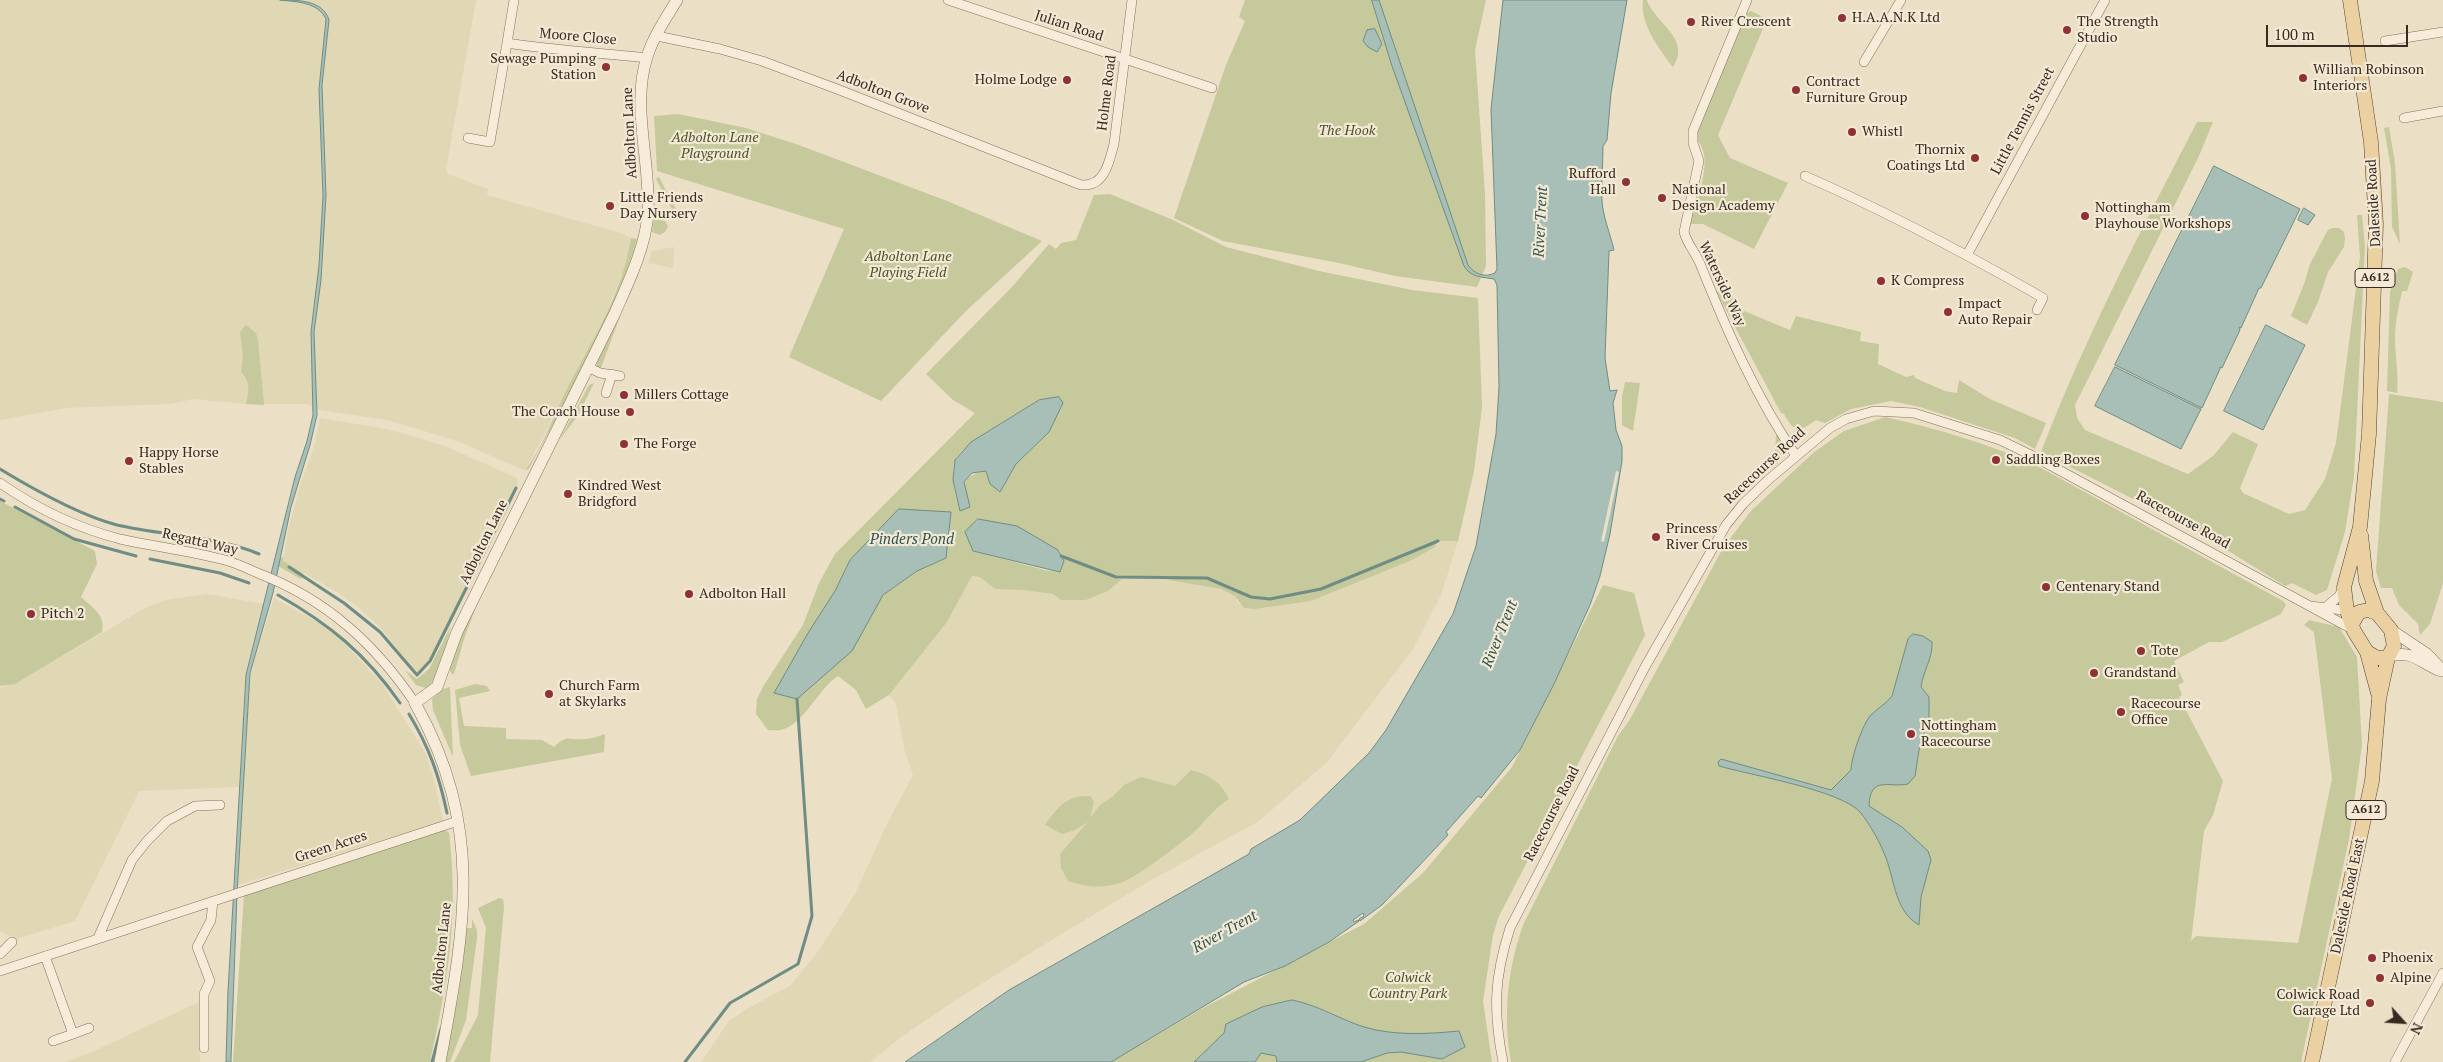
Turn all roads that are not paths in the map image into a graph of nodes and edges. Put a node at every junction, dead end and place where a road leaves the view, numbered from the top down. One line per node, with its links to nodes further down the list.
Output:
1 (514, 0): 12 (street)
2 (948, 0): 14 (street, Julian Road)
3 (1132, 0): 14 (street, Holme Road)
4 (1747, 0): 26 (street, Waterside Way)
5 (1901, 0): 15 (street)
6 (2104, 0): 22 (street, Little Tennis Street)
7 (2350, 0): 28 (main road, Daleside Road / A612)
8 (672, 2): 10 (street, Adbolton Lane)
9 (2443, 32): 11 (street)
10 (657, 36): 13 (street, Adbolton Lane); 21 (street, Adbolton Grove)
11 (2385, 41)
12 (507, 43): 13 (street, Moore Close); 19 (street)
13 (647, 58): 24 (street, Adbolton Lane)
14 (1125, 60): 16 (street, Julian Road); 21 (street, Holme Road)
15 (1864, 62)
16 (1212, 88)
17 (2443, 110): 18 (street)
18 (2404, 118)
19 (468, 138)
20 (1806, 176): 22 (street)
21 (1094, 184)
22 (1967, 254): 23 (street)
23 (2037, 310)
24 (588, 367): 25 (street); 39 (street, Adbolton Lane)
25 (606, 393)
26 (1796, 456): 30 (street, Racecourse Road); 54 (street, Racecourse Road)
27 (0, 483): 39 (street, Regatta Way)
28 (2360, 527): 29 (main road, Daleside Road / A612); 32 (main road, Daleside Road / A612)
29 (2344, 587): 31 (street); 33 (main road, Daleside Road / A612)
30 (2310, 606): 31 (street, Racecourse Road); 33 (street, Racecourse Road)
31 (2326, 607): 33 (street, Racecourse Road)
32 (2377, 613): 33 (main road); 34 (main road)
33 (2353, 619): 35 (main road, Daleside Road East)
34 (2391, 630): 36 (main road, Daleside Road East); 37 (street)
35 (2367, 652): 36 (main road); 38 (main road, Daleside Road East / A612)
36 (2388, 656): 37 (street); 38 (main road, Daleside Road East / A612)
37 (2443, 671)
38 (2379, 699): 55 (main road, Daleside Road East / A612)
39 (415, 703): 41 (street, Adbolton Lane)
40 (220, 805): 43 (street)
41 (458, 821): 42 (street, Green Acres); 53 (street, Adbolton Lane)
42 (213, 900): 43 (street, Green Acres); 52 (street)
43 (98, 938): 46 (street, Green Acres)
44 (12, 942): 45 (street)
45 (0, 954)
46 (45, 956): 47 (street, Green Acres); 50 (street)
47 (0, 971)
48 (2443, 973): 56 (street)
49 (89, 1028): 50 (street)
50 (73, 1034): 51 (street)
51 (53, 1041)
52 (204, 1048)
53 (440, 1062)
54 (1502, 1062)
55 (2312, 1062)
56 (2395, 1062)

